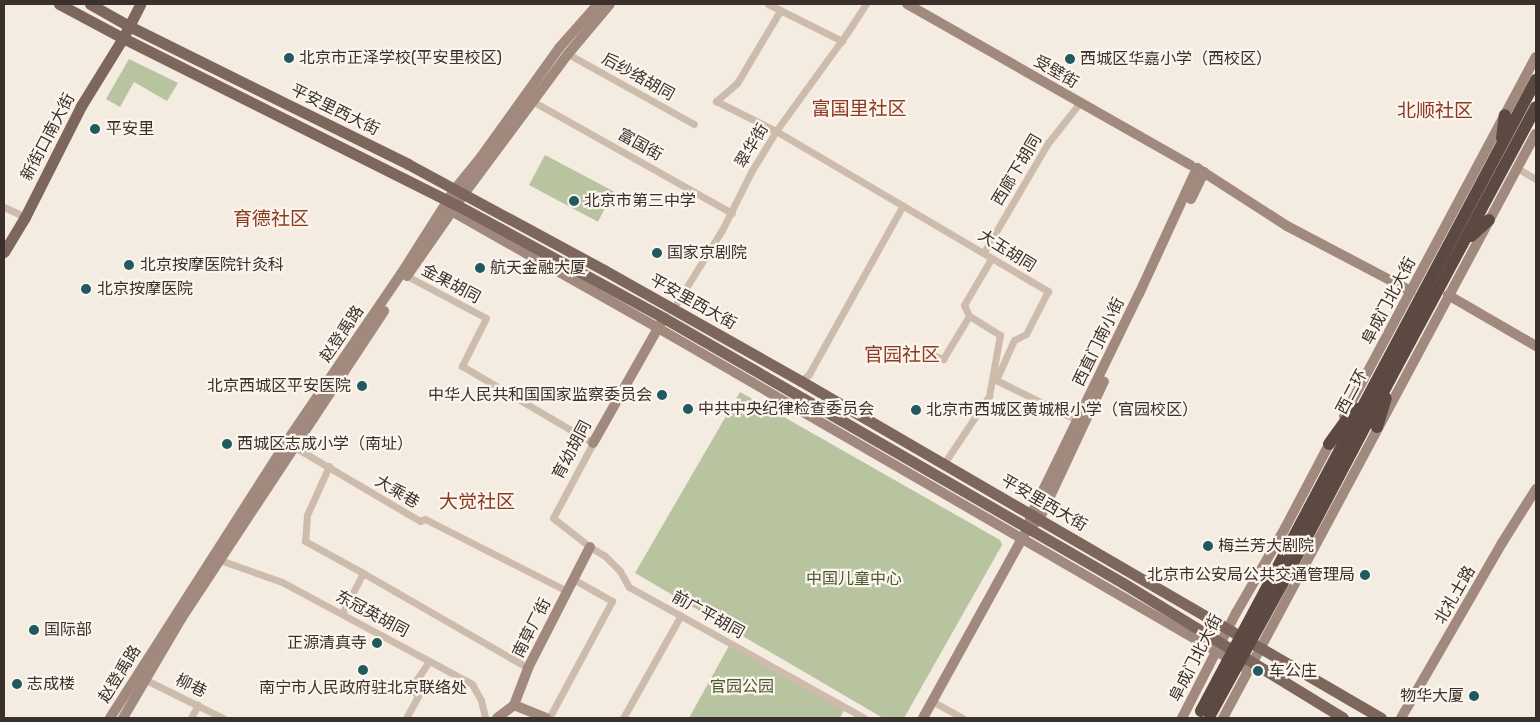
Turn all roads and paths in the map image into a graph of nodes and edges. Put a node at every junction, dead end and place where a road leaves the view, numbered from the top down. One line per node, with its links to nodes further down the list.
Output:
1 (59, 4): 11 (main road, 平安里西大街)
2 (90, 4): 10 (main road, 平安里西大街)
3 (140, 4): 10 (main road, 新街口南大街)
4 (598, 4): 27 (street, 赵登禹路)
5 (610, 4): 13 (street, 赵登禹路)
6 (768, 4): 9 (street)
7 (866, 4): 12 (street, 翠华街)
8 (908, 4): 24 (street, 受壁街)
9 (780, 11): 12 (street); 21 (street, 大玉胡同)
10 (129, 26): 11 (main road, 新街口南大街); 27 (main road, 平安里西大街)
11 (123, 38): 29 (main road, 平安里西大街); 32 (main road, 新街口南大街)
12 (842, 41): 21 (street, 翠华街)
13 (568, 54): 16 (street, 赵登禹路); 20 (street, 后纱络胡同)
14 (1536, 57): 19 (street, 阜成门北大街)
15 (1536, 80): 23 (highway, 西二环)
16 (534, 102): 27 (street, 赵登禹路); 31 (street, 富国街)
17 (1078, 105): 36 (street, 西廊下胡同)
18 (1536, 107): 34 (highway, 西二环)
19 (1505, 115): 23 (highway); 39 (street, 阜成门北大街)
20 (694, 124)
21 (776, 131): 28 (street, 大玉胡同); 31 (street, 翠华街)
22 (1536, 133): 33 (street)
23 (1501, 145): 46 (highway, 西二环)
24 (1197, 168): 39 (street, 受壁街); 48 (street, 西直门南小街)
25 (1522, 171): 26 (street)
26 (1536, 179)
27 (460, 191): 29 (street, 赵登禹路); 41 (main road, 平安里西大街)
28 (903, 205): 36 (street, 大玉胡同); 47 (street)
29 (452, 206): 38 (street, 赵登禹路); 43 (main road, 平安里西大街); 60 (street, 赵登禹路)
30 (4, 207): 32 (street)
31 (732, 213): 41 (street, 翠华街)
32 (25, 217): 35 (main road, 新街口南大街)
33 (1488, 220): 34 (highway); 40 (street)
34 (1462, 245): 46 (highway, 西二环)
35 (4, 252)
36 (984, 252): 37 (street, 大玉胡同)
37 (991, 259): 42 (street); 48 (street, 大玉胡同)
38 (407, 276): 50 (street, 金果胡同); 52 (street, 赵登禹路)
39 (1411, 291): 51 (street, 阜成门北大街)
40 (1448, 295): 44 (street); 49 (street)
41 (672, 309): 43 (street, 育幼胡同); 47 (main road, 平安里西大街)
42 (969, 316): 45 (street); 53 (street)
43 (661, 323): 50 (street, 育幼胡同); 58 (main road, 平安里西大街)
44 (1536, 346)
45 (924, 351)
46 (1391, 365): 49 (highway); 51 (highway); 76 (highway, 西二环, bridge)
47 (801, 382): 53 (main road, 平安里西大街)
48 (1081, 422): 57 (street, 西直门南小街)
49 (1377, 427): 68 (street)
50 (592, 443): 56 (street, 育幼胡同)
51 (1329, 444): 66 (street, 阜成门北大街)
52 (296, 448): 54 (street, 大乘巷); 60 (street, 赵登禹路)
53 (943, 465): 57 (main road, 平安里西大街)
54 (329, 466): 61 (street); 63 (street, 大乘巷)
55 (1536, 489): 93 (street, 北礼士路)
56 (553, 518): 59 (street, 前广平胡同)
57 (1035, 518): 58 (street, 西直门南小街); 66 (main road, 平安里西大街)
58 (1026, 534): 67 (main road, 平安里西大街); 73 (street, 西直门南小街)
59 (590, 547): 62 (street, 南草厂街); 65 (street, 前广平胡同)
60 (217, 559): 64 (street, 东冠英胡同); 72 (street, 赵登禹路); 77 (street, 赵登禹路)
61 (364, 573): 64 (street); 71 (street)
62 (573, 579): 63 (street, 南草厂街); 84 (street)
63 (567, 591): 71 (street, 南草厂街)
64 (342, 614): 69 (street, 东冠英胡同)
65 (681, 615): 85 (street); 86 (street, 前广平胡同)
66 (1228, 629): 67 (street, 阜成门北大街); 68 (main road, 平安里西大街)
67 (1219, 647): 70 (main road, 平安里西大街); 89 (street, 阜成门北大街)
68 (1261, 648): 70 (street); 92 (main road, 平安里西大街)
69 (429, 661): 81 (street); 82 (street, 东冠英胡同)
70 (1251, 667): 90 (street); 91 (main road, 平安里西大街)
71 (528, 668): 75 (street, 南草厂街)
72 (146, 680): 74 (street, 柳巷); 78 (street, 赵登禹路)
73 (932, 701): 87 (street, 西直门南小街); 88 (street)
74 (198, 705): 79 (street); 80 (street, 柳巷)
75 (514, 705): 83 (street); 84 (street)
76 (1204, 716)
77 (110, 718)
78 (123, 718)
79 (191, 718)
80 (223, 718)
81 (406, 718)
82 (485, 718)
83 (497, 718)
84 (548, 718)
85 (623, 718)
86 (864, 718)
87 (923, 718)
88 (963, 718)
89 (1182, 718)
90 (1223, 718)
91 (1343, 718)
92 (1380, 718)
93 (1401, 718)

